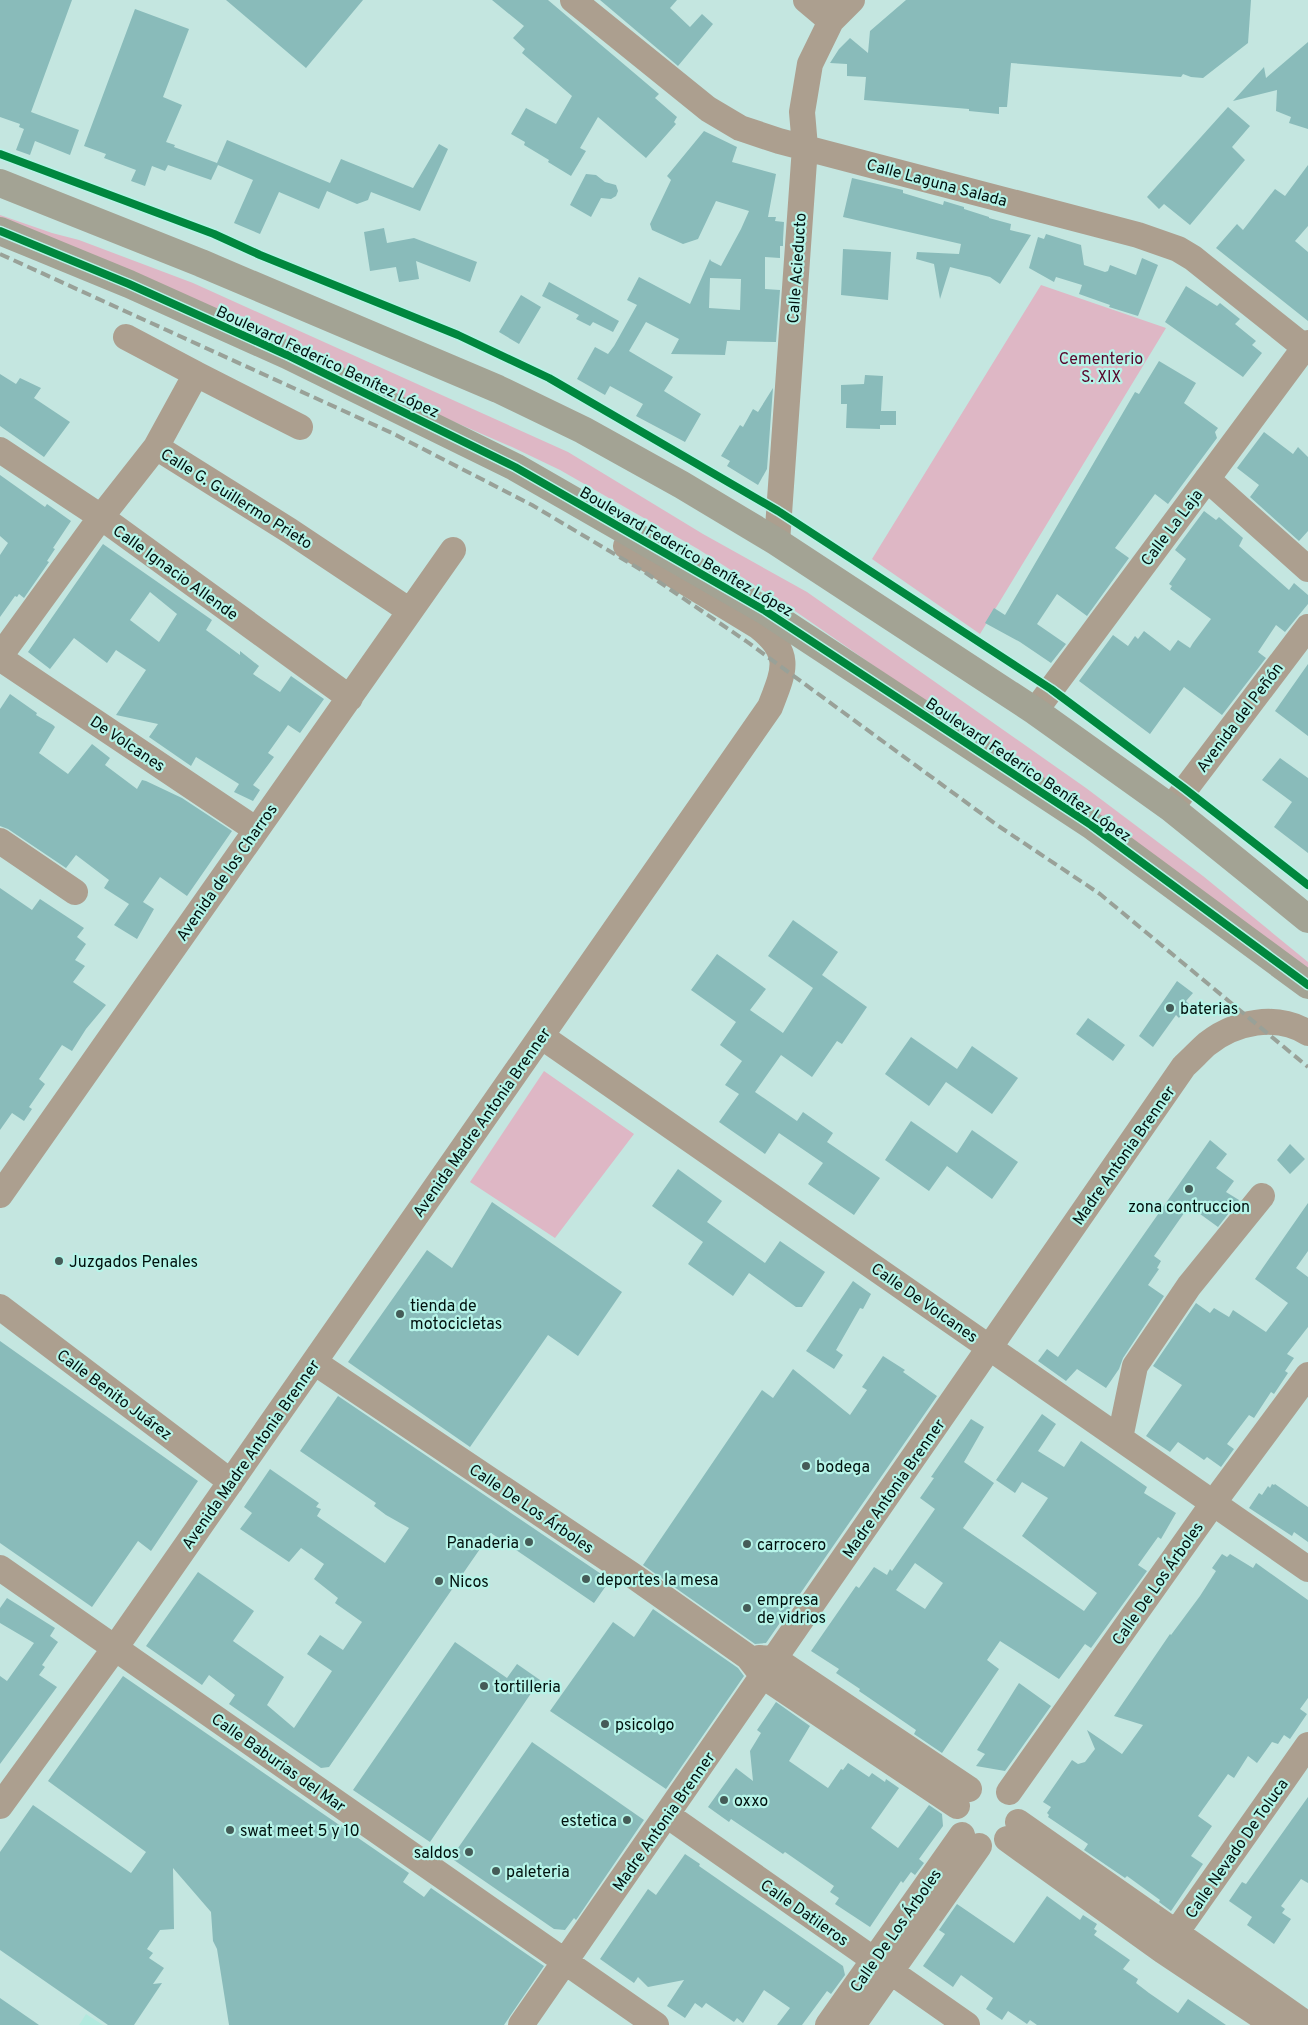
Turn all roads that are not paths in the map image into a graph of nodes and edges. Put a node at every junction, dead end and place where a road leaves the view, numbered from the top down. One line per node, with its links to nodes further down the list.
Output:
1 (573, 0): 5 (street, Calle Laguna Salada)
2 (806, 0): 4 (street)
3 (852, 0): 4 (street, Calle Acieducto)
4 (832, 10): 5 (street, Calle Acieducto)
5 (805, 147): 9 (street, Calle Laguna Salada); 17 (street, Calle Acieducto)
6 (0, 183): 17 (main road)
7 (0, 231): 15 (main road, Boulevard Federico Benítez López)
8 (126, 337): 10 (street)
9 (1307, 346): 14 (street, Calle La Laja)
10 (196, 374): 11 (street); 12 (street)
11 (300, 427)
12 (156, 447): 16 (street, Calle G. Guillermo Prieto); 20 (street, Calle G. Guillermo Prieto)
13 (0, 450): 16 (street, Calle Ignacio Allende)
14 (1207, 479): 19 (street); 24 (street, Calle La Laja)
15 (562, 494): 30 (main road, Boulevard Federico Benítez López); 32 (street, Avenida Madre Antonia Brenner)
16 (101, 517): 22 (street, Calle G. Guillermo Prieto); 23 (street, Calle Ignacio Allende)
17 (777, 542): 24 (main road)
18 (452, 550): 20 (street, Avenida de los Charros)
19 (1308, 569)
20 (410, 611): 23 (street, Avenida de los Charros)
21 (1308, 627): 25 (street, Avenida del Peñón)
22 (0, 657): 26 (street, De Volcanes)
23 (350, 698): 26 (street, Avenida de los Charros)
24 (1035, 711): 25 (main road)
25 (1171, 808): 29 (main road)
26 (256, 829): 33 (street, Avenida de los Charros)
27 (0, 841): 28 (street)
28 (75, 892)
29 (1308, 918)
30 (1308, 985)
31 (1308, 1033): 36 (street, Madre Antonia Brenner)
32 (541, 1036): 36 (street, Calle De Volcanes); 37 (street, Avenida Madre Antonia Brenner)
33 (0, 1195)
34 (1262, 1196): 39 (street)
35 (0, 1307): 40 (street, Calle Benito Juárez)
36 (990, 1348): 39 (street, Calle De Volcanes); 45 (street, Madre Antonia Brenner)
37 (314, 1362): 40 (street, Avenida Madre Antonia Brenner); 45 (street, Calle De Los Árboles)
38 (1308, 1375): 41 (street, Calle De Los Árboles)
39 (1120, 1438): 41 (street, Calle De Volcanes)
40 (231, 1482): 44 (street, Avenida Madre Antonia Brenner)
41 (1214, 1502): 43 (street, Calle De Volcanes); 47 (street, Calle De Los Árboles)
42 (0, 1568): 44 (street, Calle Baburias del Mar)
43 (1308, 1569)
44 (115, 1648): 49 (street, Avenida Madre Antonia Brenner); 54 (street, Calle Baburias del Mar)
45 (762, 1664): 48 (street, Calle De Los Árboles); 50 (street, Madre Antonia Brenner)
46 (1308, 1745): 53 (street, Calle Nevado De Toluca)
47 (1008, 1792): 48 (street); 51 (street)
48 (963, 1797): 52 (street)
49 (0, 1806)
50 (667, 1815): 54 (street, Madre Antonia Brenner); 55 (street, Calle Datileros)
51 (1013, 1830): 52 (street); 53 (street)
52 (971, 1840): 55 (street, Calle De Los Árboles)
53 (1170, 1942): 61 (street); 62 (street)
54 (565, 1961): 56 (street, Madre Antonia Brenner); 57 (street, Calle Baburias del Mar)
55 (882, 1966): 58 (street, Calle De Los Árboles); 59 (street, Calle De Los Árboles); 60 (street, Calle Datileros)
56 (521, 2025)
57 (656, 2025)
58 (828, 2025)
59 (853, 2025)
60 (967, 2025)
61 (1274, 2025)
62 (1308, 2025)

